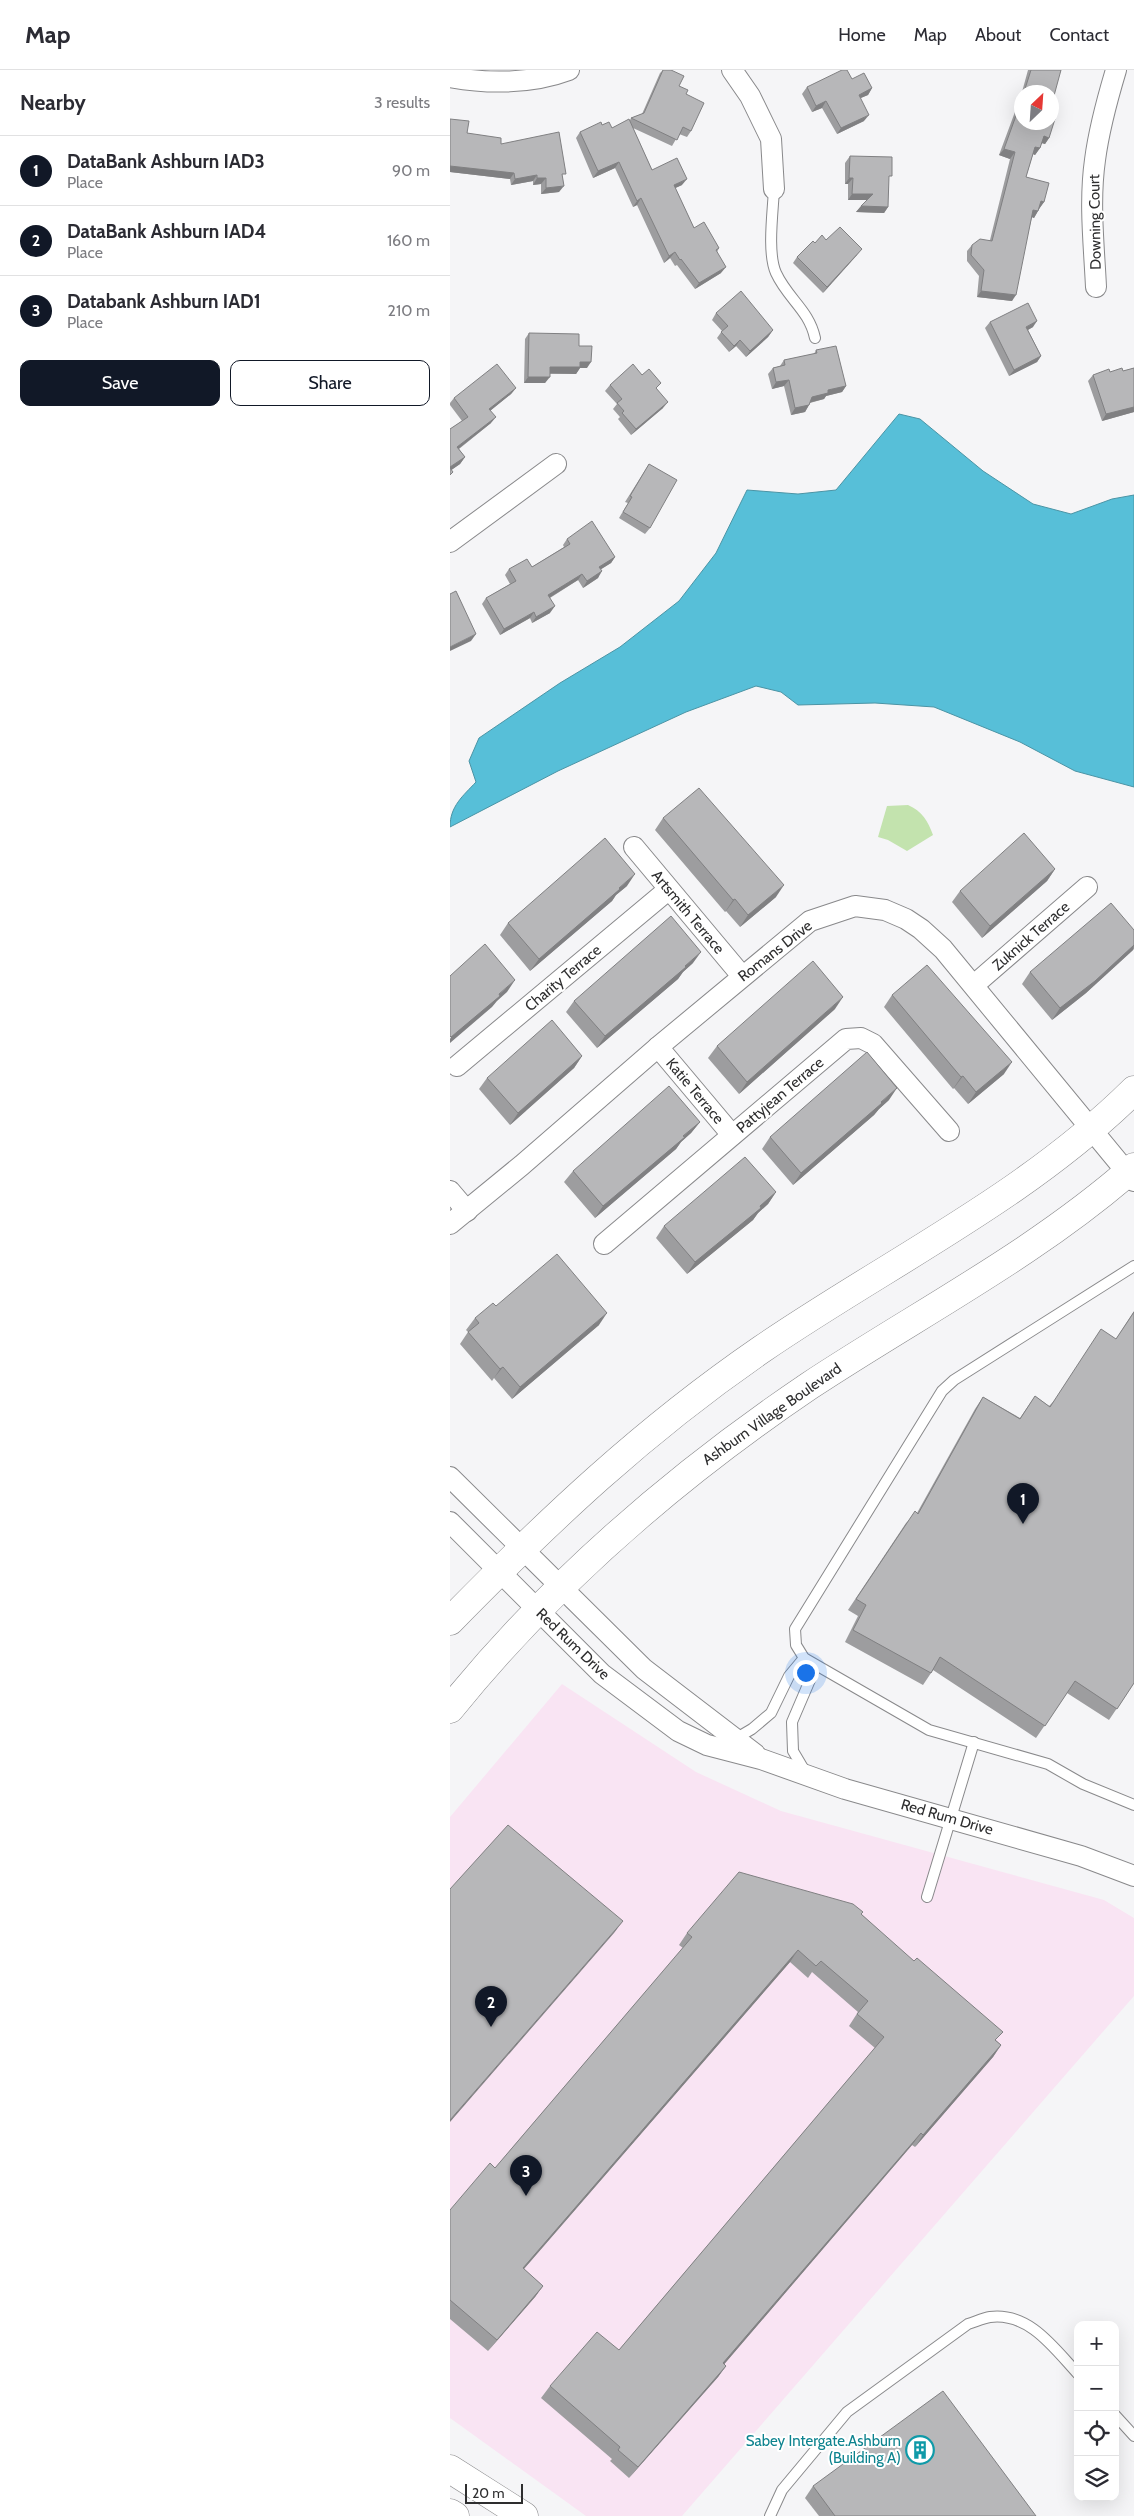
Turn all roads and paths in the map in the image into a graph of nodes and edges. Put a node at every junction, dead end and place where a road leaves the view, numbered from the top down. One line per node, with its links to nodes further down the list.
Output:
1 (569, 70): 4 (street)
2 (732, 70): 5 (street)
3 (1116, 70): 6 (street, Downing Court)
4 (450, 77)
5 (774, 189): 7 (lane)
6 (1096, 287)
7 (815, 338)
8 (556, 464): 9 (street)
9 (450, 542)
10 (634, 847): 12 (street, Artsmith Terrace)
11 (1087, 887): 14 (street, Zuknick Terrace)
12 (668, 890): 13 (street, Artsmith Terrace); 16 (street, Charity Terrace)
13 (742, 976): 14 (street, Romans Drive); 15 (street, Romans Drive)
14 (974, 985): 18 (street, Romans Drive)
15 (658, 1047): 20 (street, Katie Terrace); 23 (street, Romans Drive)
16 (457, 1066)
17 (1134, 1090): 18 (main road)
18 (1090, 1130): 21 (street, Romans Drive); 29 (main road)
19 (950, 1131): 20 (street, Pattyjean Terrace)
20 (732, 1134): 25 (street, Pattyjean Terrace)
21 (1132, 1174): 31 (main road, Ashburn Village Boulevard)
22 (450, 1191): 23 (street)
23 (467, 1211): 24 (street, Romans Drive)
24 (450, 1224)
25 (604, 1244)
26 (1134, 1266): 34 (lane)
27 (450, 1477): 29 (street)
28 (450, 1522): 30 (street)
29 (522, 1548): 30 (main road); 31 (street, Red Rum Drive)
30 (499, 1570): 32 (street, Red Rum Drive); 33 (main road)
31 (561, 1588): 32 (main road, Ashburn Village Boulevard); 37 (street, Red Rum Drive)
32 (539, 1610): 36 (main road, Ashburn Village Boulevard); 39 (street, Red Rum Drive)
33 (450, 1621)
34 (804, 1658): 35 (lane); 37 (lane)
35 (816, 1666): 38 (lane); 40 (lane)
36 (450, 1709)
37 (735, 1739): 39 (street, Red Rum Drive)
38 (974, 1742): 41 (lane); 42 (lane)
39 (761, 1759): 40 (street, Red Rum Drive)
40 (808, 1776): 42 (street, Red Rum Drive)
41 (1134, 1805)
42 (950, 1818): 43 (street, Red Rum Drive); 44 (lane)
43 (1134, 1876)
44 (927, 1897)
45 (1074, 2370): 52 (lane)
46 (1119, 2419): 47 (lane)
47 (1134, 2436)
48 (450, 2469): 51 (main road)
49 (450, 2513): 50 (main road)
50 (455, 2516)
51 (524, 2516)
52 (770, 2516)

